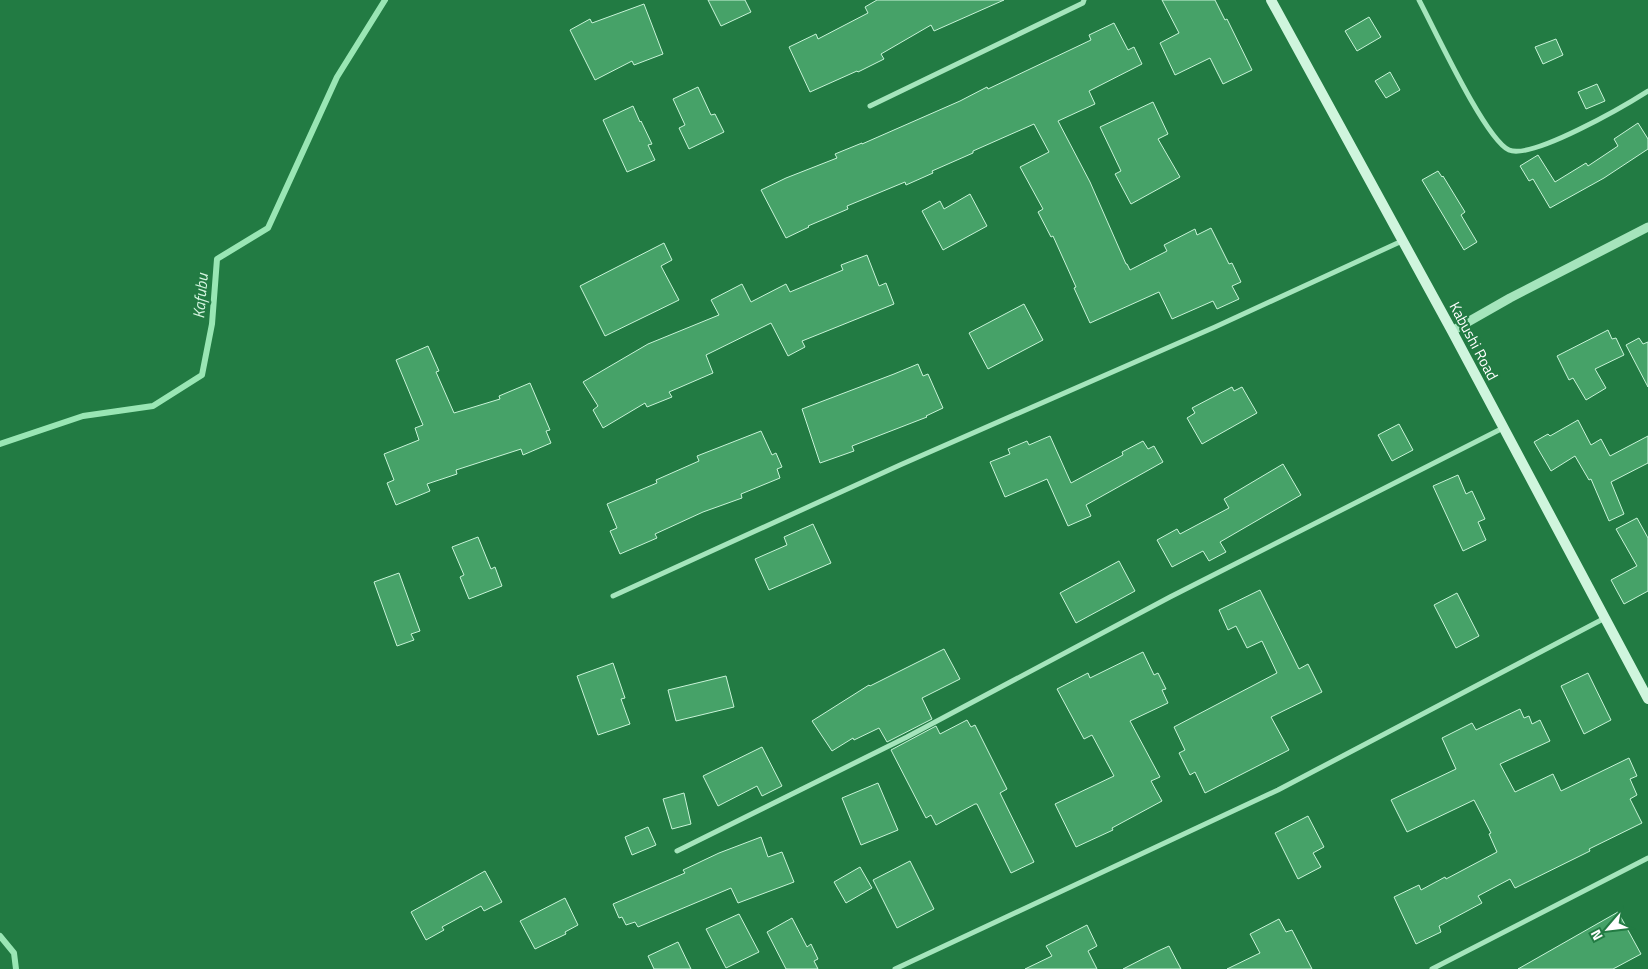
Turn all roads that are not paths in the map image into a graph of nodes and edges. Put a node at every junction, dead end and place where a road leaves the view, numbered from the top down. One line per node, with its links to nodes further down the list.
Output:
1 (1084, 0): 5 (street)
2 (1271, 0): 7 (main road, Kabushi Road)
3 (1419, 0): 4 (street)
4 (1648, 91)
5 (870, 106)
6 (1648, 227): 8 (street)
7 (1403, 241): 8 (main road, Kabushi Road); 10 (street)
8 (1452, 331): 9 (main road, Kabushi Road)
9 (1503, 428): 11 (main road, Kabushi Road); 13 (street)
10 (613, 596)
11 (1605, 617): 12 (main road, Kabushi Road); 15 (street)
12 (1648, 699)
13 (677, 851)
14 (1648, 858): 16 (street)
15 (895, 969)
16 (1432, 969)

